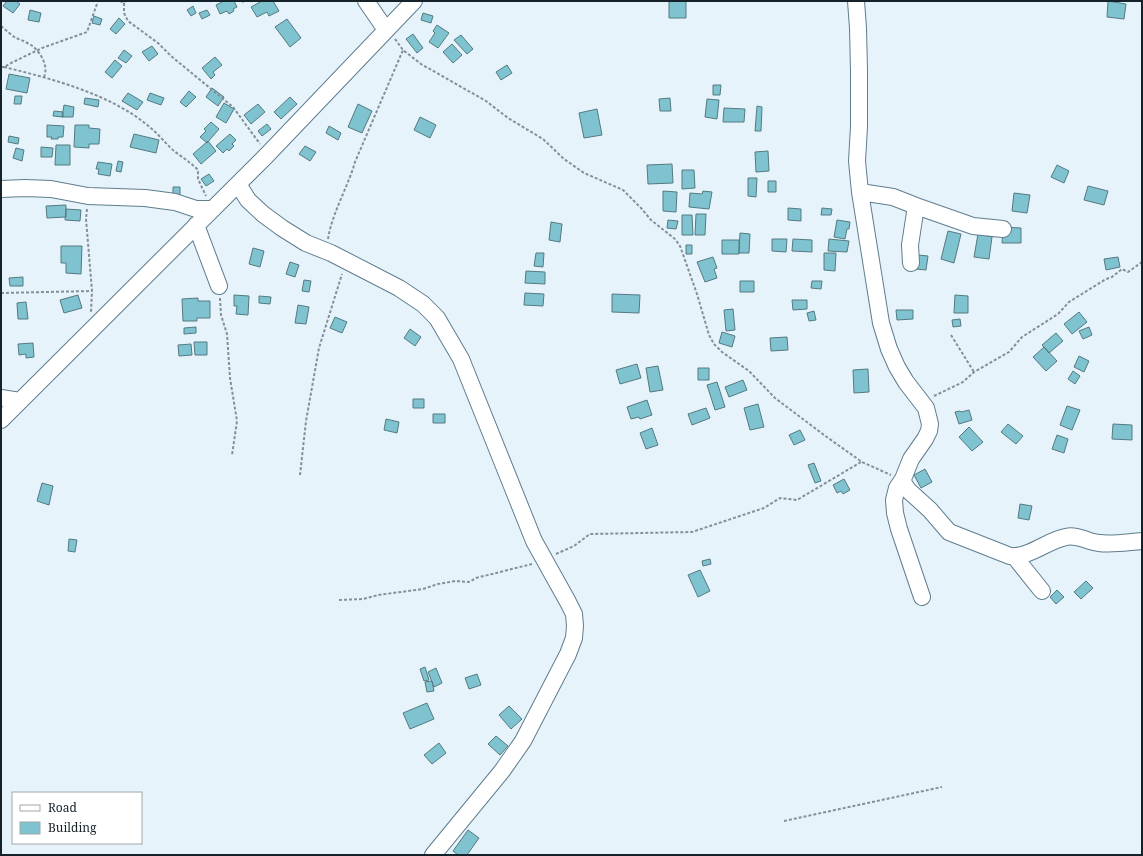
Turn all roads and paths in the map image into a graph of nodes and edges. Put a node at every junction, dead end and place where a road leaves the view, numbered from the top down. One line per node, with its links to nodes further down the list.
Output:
1 (98, 1): 9 (path)
2 (120, 1): 6 (path)
3 (366, 1): 8 (street)
4 (414, 1): 8 (street)
5 (856, 1): 17 (street)
6 (125, 2): 14 (path)
7 (1, 26): 9 (path)
8 (386, 30): 10 (path); 14 (street)
9 (38, 50): 12 (path); 13 (path)
10 (403, 50): 23 (path); 37 (path)
11 (1, 67): 12 (path)
12 (4, 67): 13 (path)
13 (44, 77): 20 (path)
14 (267, 155): 15 (street)
15 (238, 184): 20 (street); 23 (street)
16 (1, 189): 18 (street)
17 (860, 192): 19 (street); 33 (street)
18 (88, 196): 20 (street); 27 (path)
19 (916, 206): 22 (street); 24 (street)
20 (213, 209): 21 (street)
21 (196, 225): 26 (street); 29 (street)
22 (1003, 229)
23 (338, 257): 38 (path); 42 (street)
24 (911, 262)
25 (1142, 262): 31 (path)
26 (219, 286): 36 (path)
27 (92, 291): 28 (path); 29 (path)
28 (1, 293)
29 (91, 331): 34 (street)
30 (951, 335): 31 (path)
31 (974, 372): 33 (path)
32 (1, 398): 34 (street)
33 (919, 399): 39 (street)
34 (20, 401): 35 (street)
35 (1, 420)
36 (232, 455)
37 (862, 462): 39 (path); 42 (path)
38 (300, 475)
39 (902, 480): 41 (street); 44 (street)
40 (1142, 541): 41 (street)
41 (1014, 556): 43 (street)
42 (544, 560): 45 (path); 48 (street)
43 (1042, 590)
44 (922, 597)
45 (339, 600)
46 (942, 787): 47 (path)
47 (784, 821)
48 (433, 855)

